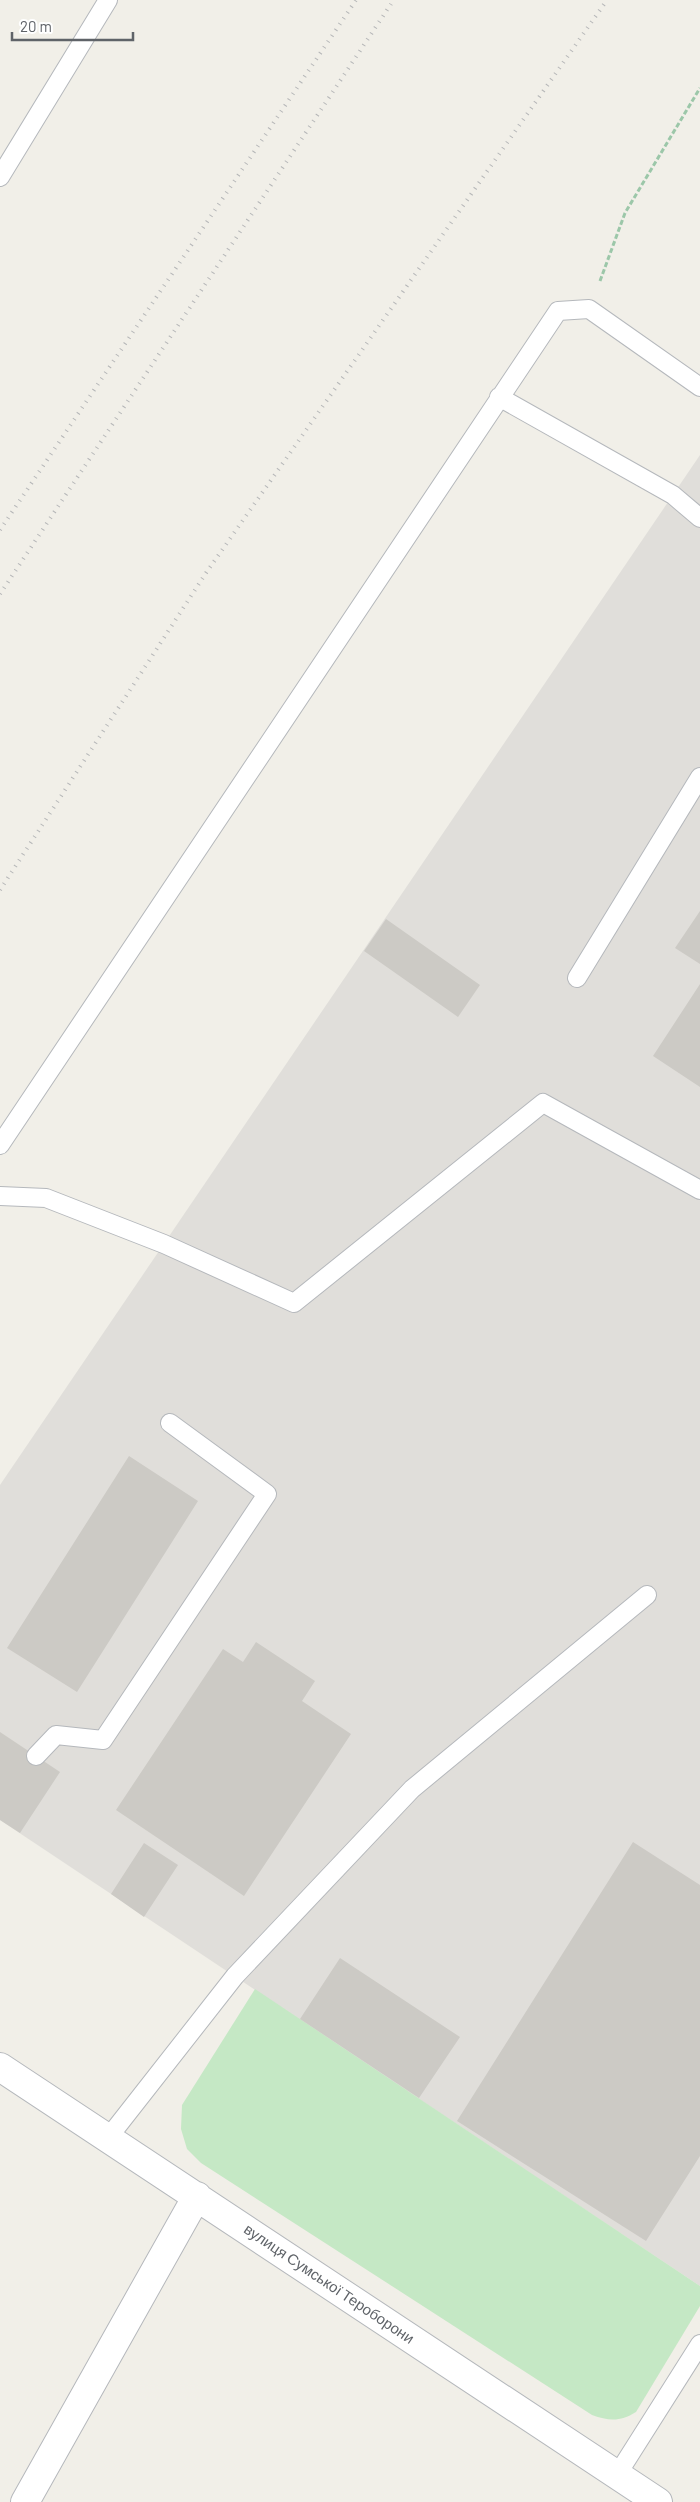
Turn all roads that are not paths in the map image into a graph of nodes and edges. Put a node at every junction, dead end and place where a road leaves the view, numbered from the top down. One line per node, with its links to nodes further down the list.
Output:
1 (108, 0): 2 (lane)
2 (0, 177)
3 (700, 387): 4 (lane)
4 (500, 397): 5 (lane); 8 (lane)
5 (700, 518)
6 (700, 777): 7 (lane)
7 (577, 978)
8 (0, 1145)
9 (700, 1190): 10 (lane)
10 (0, 1196)
11 (170, 1423): 13 (lane)
12 (647, 1595): 15 (lane)
13 (36, 1756)
14 (0, 2067): 15 (street, вулиця Сумської Тероборони)
15 (108, 2138): 16 (street, вулиця Сумської Тероборони)
16 (198, 2196): 18 (street, вулиця Сумської Тероборони); 19 (street)
17 (700, 2344): 18 (lane)
18 (617, 2475): 20 (street, вулиця Сумської Тероборони)
19 (25, 2502)
20 (658, 2502)

